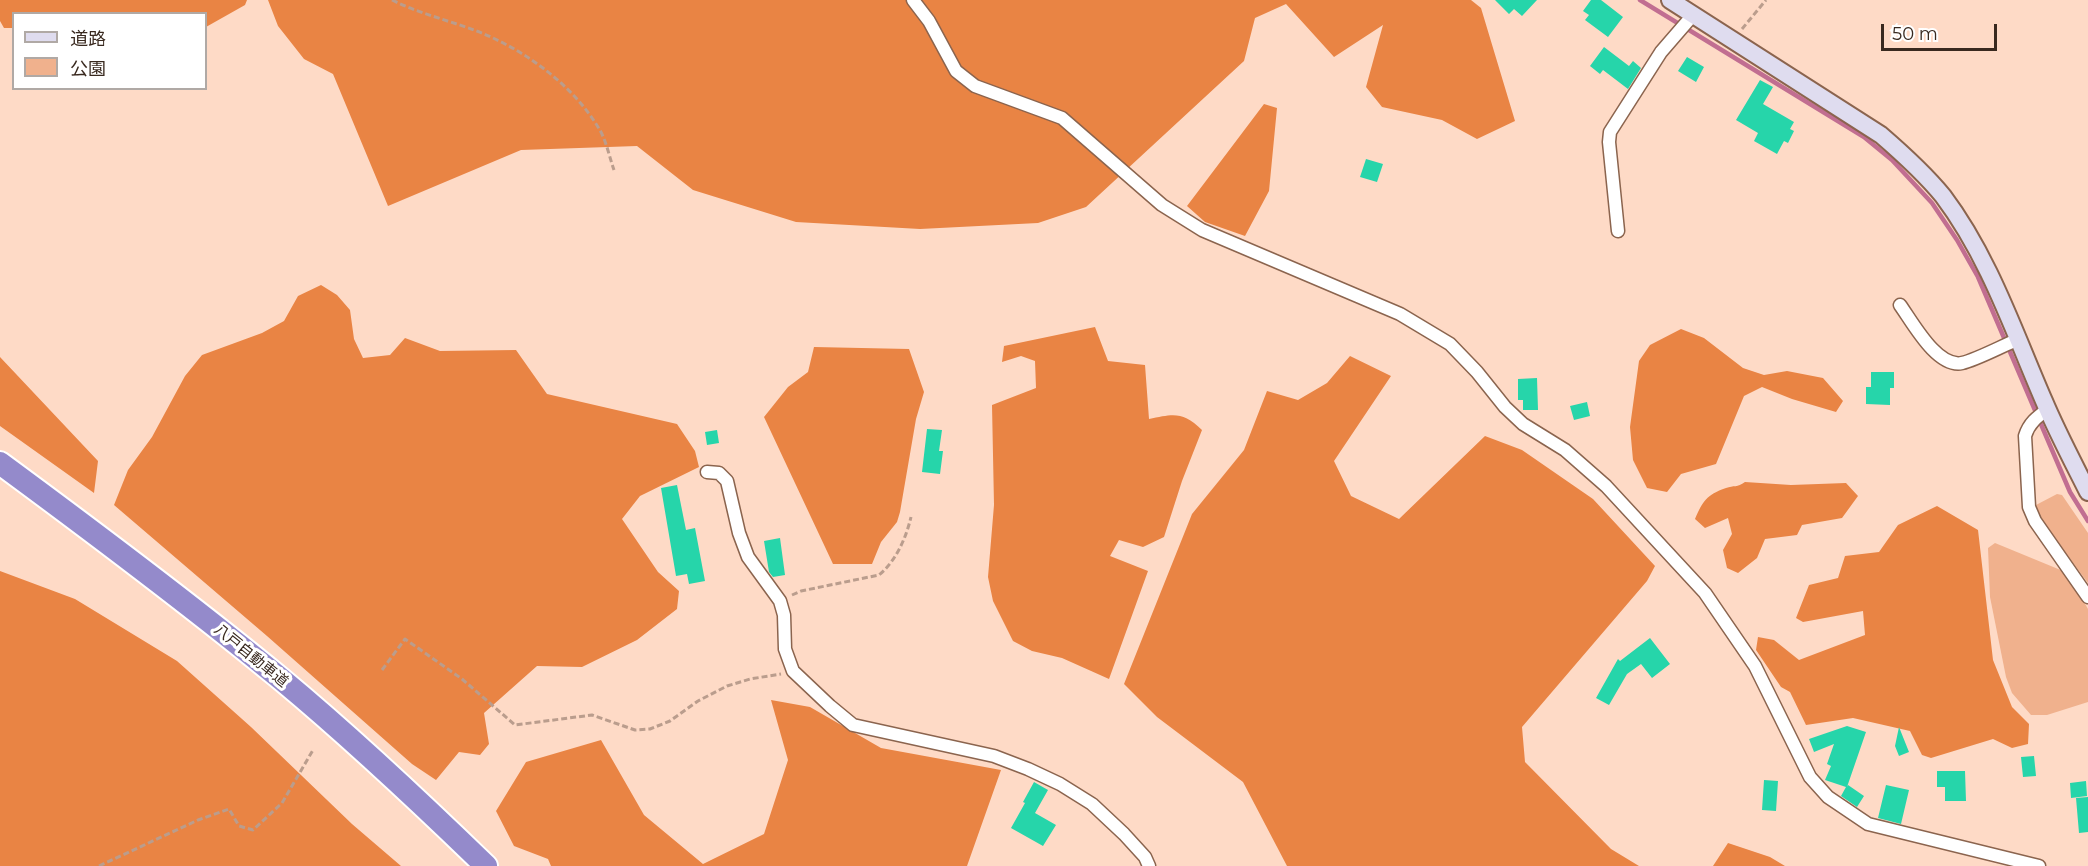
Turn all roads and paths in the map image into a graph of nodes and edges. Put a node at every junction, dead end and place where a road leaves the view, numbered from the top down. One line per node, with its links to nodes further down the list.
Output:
1 (392, 0): 7 (path)
2 (914, 0): 24 (street)
3 (1670, 0): 5 (street)
4 (1766, 0): 6 (path)
5 (1693, 15): 6 (street); 8 (street)
6 (1733, 41): 10 (street)
7 (614, 170)
8 (1618, 231)
9 (1900, 305): 10 (street)
10 (2019, 339): 11 (street)
11 (2048, 409): 14 (street); 16 (street)
12 (0, 463): 22 (highway, 八戸自動車道)
13 (707, 472): 17 (street)
14 (2088, 492)
15 (911, 517): 17 (path)
16 (2088, 597)
17 (780, 601): 19 (street)
18 (382, 670): 19 (path)
19 (793, 671): 23 (street)
20 (313, 750): 21 (path)
21 (99, 866)
22 (486, 866)
23 (1149, 866)
24 (2039, 866)

